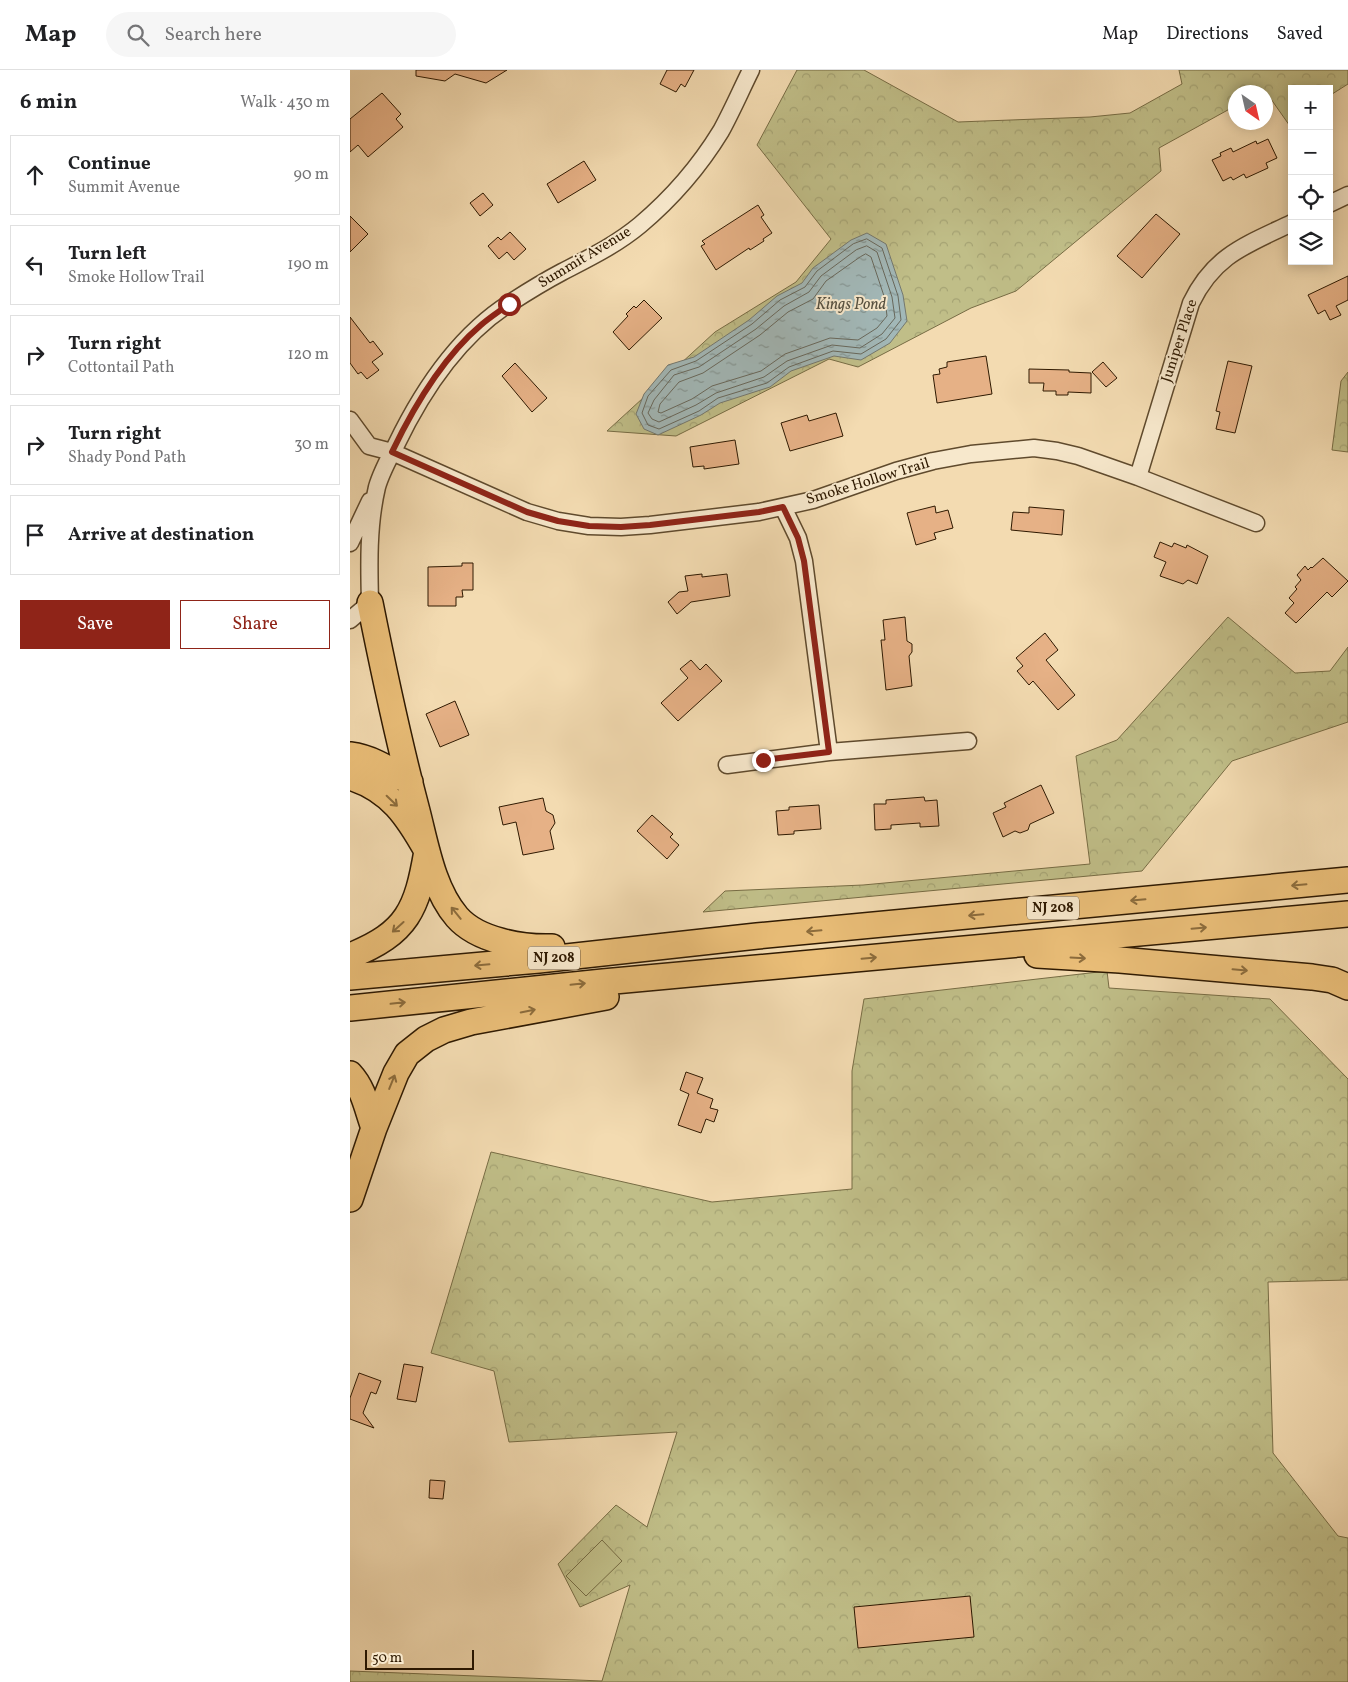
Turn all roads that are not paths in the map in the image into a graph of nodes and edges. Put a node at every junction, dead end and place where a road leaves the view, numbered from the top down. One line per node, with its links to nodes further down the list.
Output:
1 (751, 70): 6 (street, Summit Avenue)
2 (1348, 195): 3 (street)
3 (1333, 202)
4 (1288, 225): 7 (street, Juniper Place)
5 (350, 420): 6 (street, Smoke Hollow Trail)
6 (392, 452): 8 (street, Summit Avenue); 9 (street, Smoke Hollow Trail)
7 (1138, 477): 9 (street, Smoke Hollow Trail); 10 (street, Smoke Hollow Trail)
8 (378, 485): 11 (street, Summit Avenue); 12 (street, Summit Avenue)
9 (783, 507): 15 (street)
10 (1256, 524)
11 (350, 543)
12 (370, 604): 13 (street); 19 (highway)
13 (350, 620)
14 (968, 741): 15 (street)
15 (829, 752): 17 (street)
16 (350, 754): 19 (highway)
17 (727, 765)
18 (350, 778): 20 (highway, one-way to 20)
19 (410, 782): 20 (highway)
20 (428, 851): 23 (highway, one-way to 20); 25 (highway, one-way to 25)
21 (1348, 880): 23 (highway, NJ 208, one-way to 23)
22 (1348, 914): 24 (highway, NJ 208, one-way to 22)
23 (757, 936): 27 (highway, NJ 208, one-way to 27)
24 (924, 953): 26 (highway, NJ 208, one-way to 24); 28 (highway, one-way to 28)
25 (350, 956)
26 (803, 964): 29 (highway, NJ 208, one-way to 26); 31 (highway, one-way to 26)
27 (350, 977)
28 (1348, 987)
29 (350, 1008)
30 (350, 1074): 31 (highway)
31 (374, 1128): 32 (highway)
32 (350, 1197)

